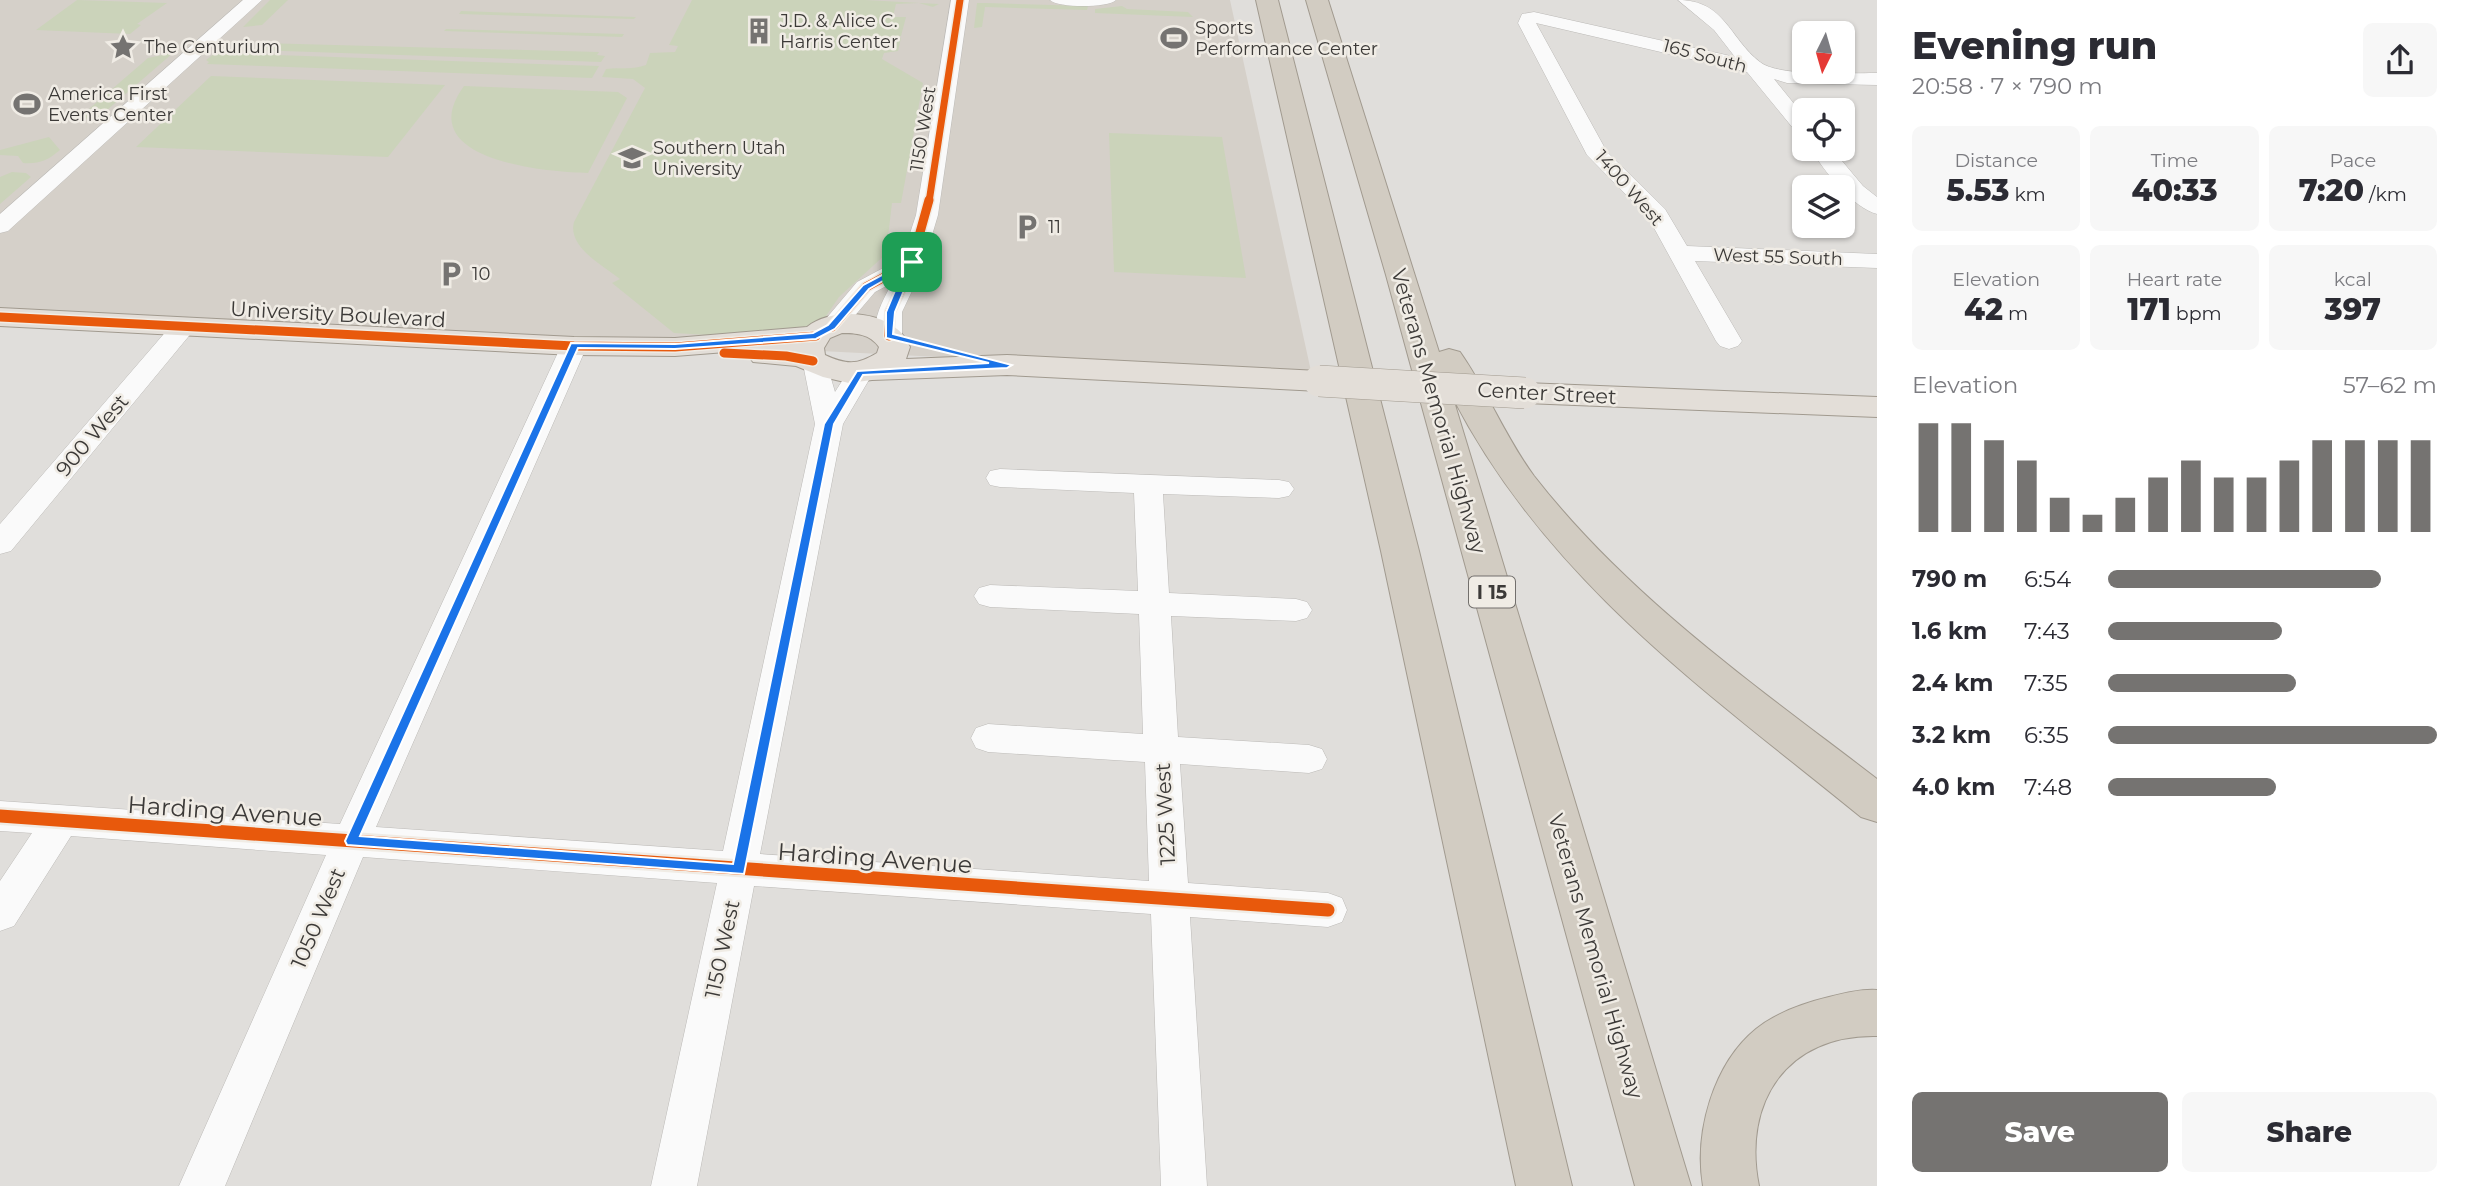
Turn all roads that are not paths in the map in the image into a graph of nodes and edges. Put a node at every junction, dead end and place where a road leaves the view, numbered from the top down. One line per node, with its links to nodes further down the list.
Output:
1 (253, 0): 14 (street)
2 (960, 0): 17 (street, 1150 West)
3 (1059, 0): 7 (street)
4 (1267, 0): 51 (highway)
5 (1317, 0): 18 (highway, Veterans Memorial Highway / I 15)
6 (1687, 0): 9 (street)
7 (1099, 1)
8 (1530, 8): 9 (street, 165 South); 15 (street, 1400 West)
9 (1756, 70): 10 (street, 165 South); 11 (street)
10 (1877, 79)
11 (1792, 114)
12 (1831, 161): 13 (street)
13 (1877, 207)
14 (0, 226)
15 (1678, 253): 16 (street, West 55 South); 22 (street, 1400 West)
16 (1877, 261)
17 (912, 262): 21 (street, 1150 West); 24 (street)
18 (1401, 275): 39 (highway); 52 (highway, Veterans Memorial Highway / I 15)
19 (0, 317): 20 (main road, University Boulevard)
20 (184, 326): 23 (main road, University Boulevard); 32 (street, 900 West)
21 (890, 337): 24 (main road, Center Street); 25 (main road, Center Street); 26 (main road)
22 (1729, 341)
23 (574, 345): 24 (main road, University Boulevard); 42 (street, 1050 West)
24 (819, 347): 26 (main road, Center Street); 28 (street, 1150 West)
25 (1007, 365): 26 (main road, Center Street); 27 (main road, Center Street, bridge)
26 (865, 372): 28 (street, 1150 West)
27 (1877, 407)
28 (829, 424): 43 (street, 1150 West)
29 (1000, 478): 30 (street)
30 (1148, 484): 31 (street); 34 (street, 1225 West)
31 (1279, 489)
32 (0, 544)
33 (990, 596): 34 (street)
34 (1154, 603): 35 (street); 37 (street, 1225 West)
35 (1296, 610)
36 (988, 738): 37 (street)
37 (1161, 749): 38 (street); 44 (street, 1225 West)
38 (1309, 759)
39 (1877, 804)
40 (0, 816): 41 (street, Harding Avenue)
41 (61, 820): 42 (street, Harding Avenue); 46 (street)
42 (351, 841): 43 (street, Harding Avenue); 48 (street, 1050 West)
43 (739, 870): 44 (street, Harding Avenue); 49 (street, 1150 West)
44 (1169, 899): 45 (street, Harding Avenue); 50 (street, 1225 West)
45 (1328, 910)
46 (0, 914)
47 (1877, 1013): 53 (highway)
48 (202, 1186)
49 (674, 1186)
50 (1184, 1186)
51 (1544, 1186)
52 (1663, 1186)
53 (1731, 1186)

